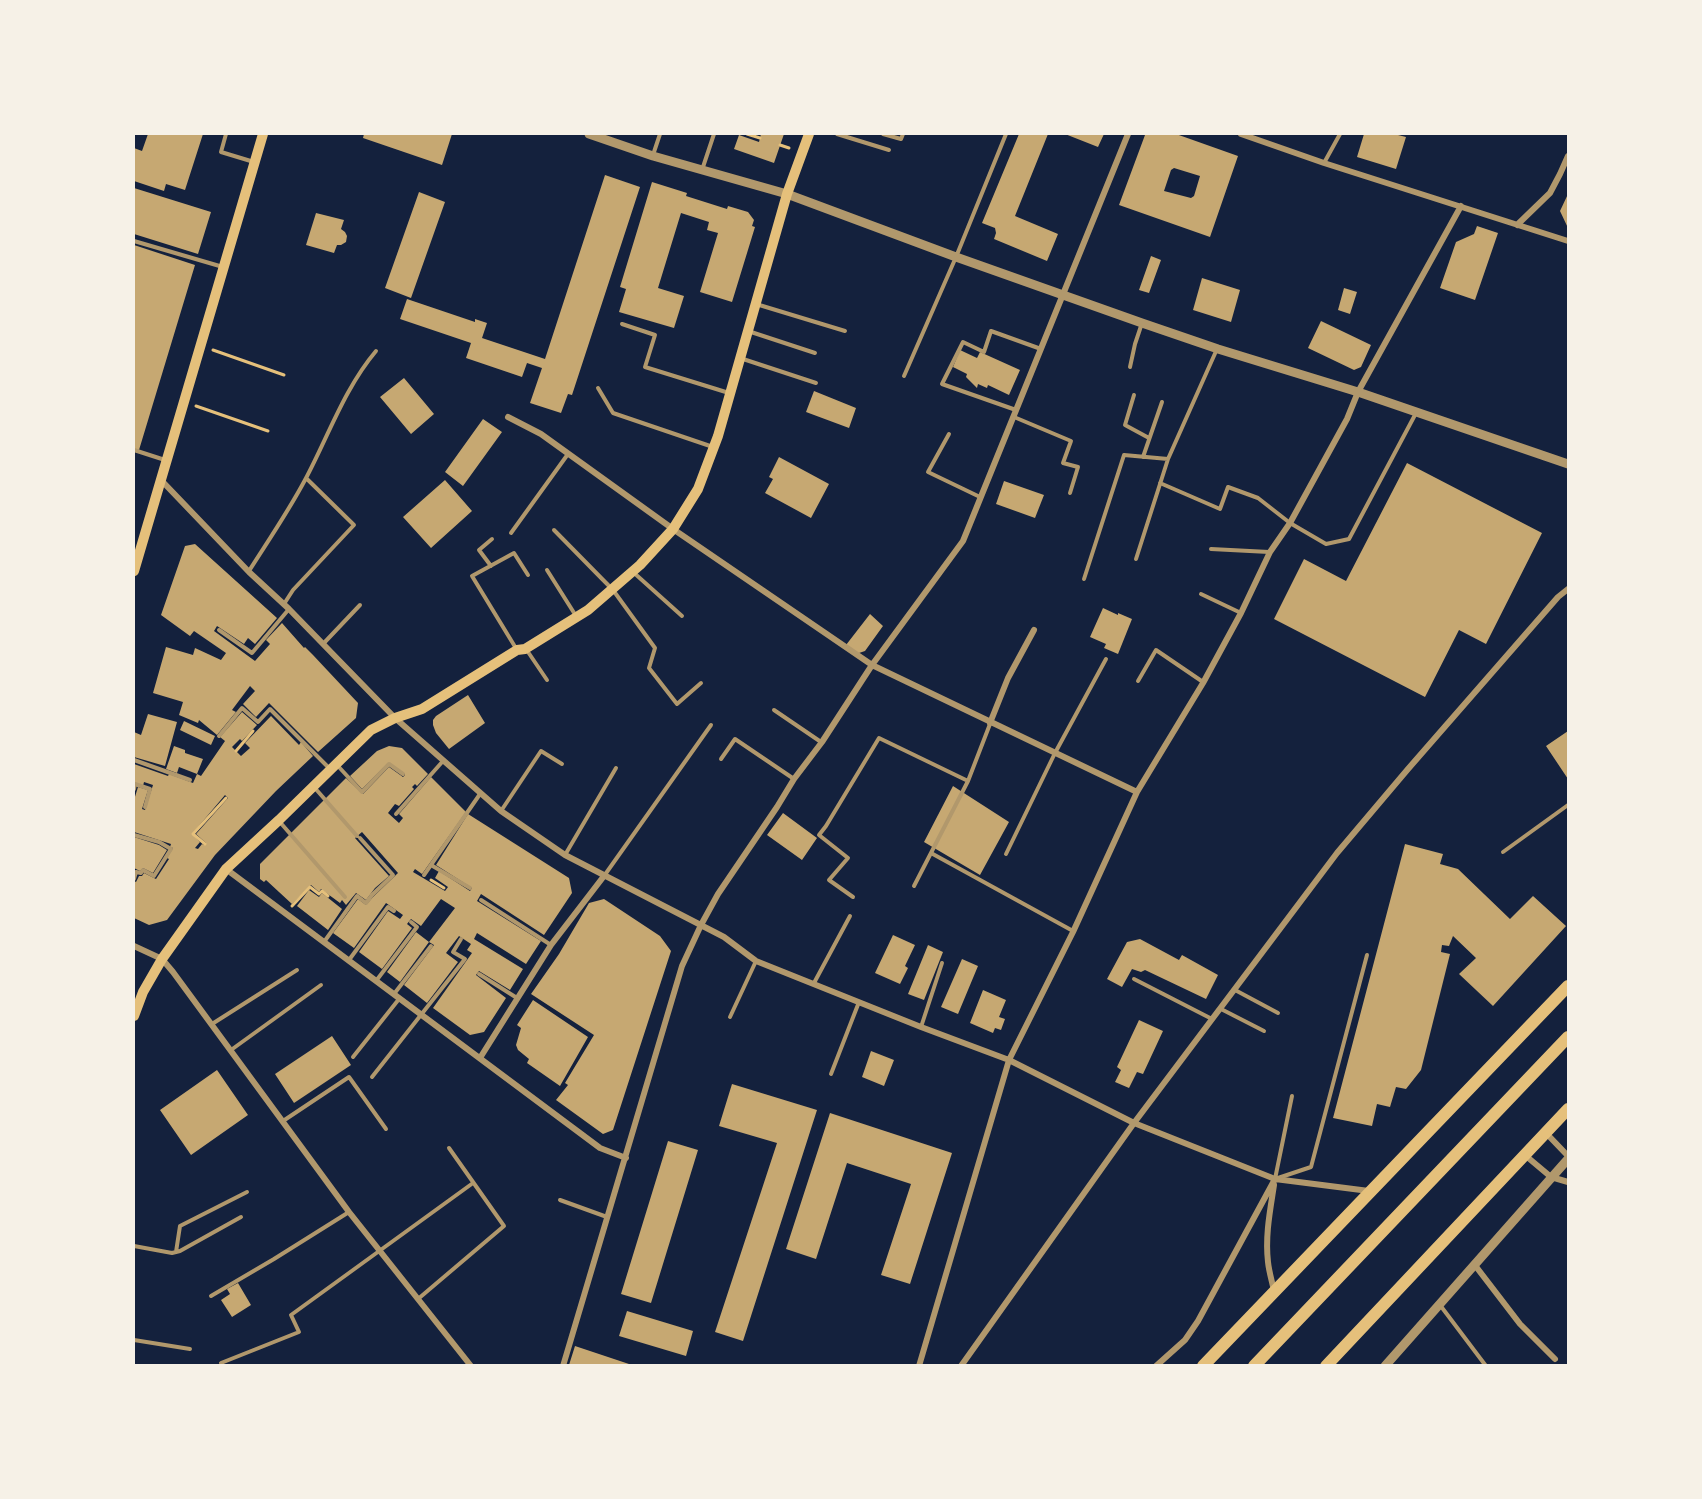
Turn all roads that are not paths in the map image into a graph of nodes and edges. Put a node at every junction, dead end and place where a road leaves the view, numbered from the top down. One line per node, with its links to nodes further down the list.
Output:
1 (226, 134): 17 (lane)
2 (263, 134): 17 (main road)
3 (589, 134): 15 (street)
4 (660, 134): 15 (lane)
5 (714, 134): 19 (lane)
6 (809, 134): 20 (main road)
7 (837, 134): 14 (lane)
8 (883, 134): 9 (lane)
9 (903, 134)
10 (1006, 134): 25 (lane)
11 (1128, 134): 27 (street)
12 (1241, 134): 18 (street)
13 (1340, 134): 18 (lane)
14 (889, 150)
15 (653, 156): 19 (street)
16 (1569, 156): 22 (street)
17 (254, 162): 26 (main road)
18 (1324, 163): 21 (street)
19 (702, 170): 20 (street)
20 (787, 194): 25 (street); 28 (main road)
21 (1461, 206): 22 (street); 42 (street)
22 (1517, 225): 24 (street)
23 (134, 241): 26 (lane)
24 (1569, 241)
25 (956, 257): 27 (street); 39 (lane)
26 (223, 267): 56 (main road)
27 (1064, 294): 29 (street); 33 (street)
28 (755, 303): 31 (main road); 32 (lane)
29 (1142, 323): 34 (street); 38 (lane)
30 (622, 324): 43 (lane)
31 (747, 331): 36 (lane); 37 (main road)
32 (845, 331)
33 (1041, 349): 47 (street); 47 (lane)
34 (1218, 349): 42 (street); 55 (lane)
35 (376, 351): 58 (lane)
36 (815, 353)
37 (740, 357): 40 (lane); 43 (main road)
38 (1130, 367)
39 (903, 376)
40 (816, 383)
41 (598, 388): 51 (lane)
42 (1358, 392): 46 (street); 63 (street)
43 (730, 394): 51 (main road)
44 (1134, 395): 50 (lane)
45 (1162, 402): 50 (lane)
46 (1416, 412): 57 (street); 63 (lane)
47 (1015, 413): 61 (lane); 62 (street)
48 (508, 417): 53 (street)
49 (949, 434): 62 (lane)
50 (1149, 438): 54 (lane)
51 (714, 447): 64 (main road)
52 (134, 450): 56 (lane)
53 (568, 454): 64 (street); 66 (lane)
54 (1143, 457): 55 (lane); 77 (lane)
55 (1168, 459): 60 (lane)
56 (166, 460): 59 (main road)
57 (1569, 464)
58 (306, 478): 74 (lane); 82 (lane)
59 (160, 479): 73 (main road); 74 (street)
60 (1160, 483): 63 (lane); 70 (lane)
61 (1070, 493)
62 (981, 498): 91 (street)
63 (1290, 523): 69 (street)
64 (673, 529): 75 (main road); 91 (street)
65 (554, 530): 79 (lane)
66 (511, 533)
67 (492, 539): 71 (lane)
68 (1211, 549): 69 (lane)
69 (1270, 552): 83 (street)
70 (1136, 559)
71 (491, 566): 76 (lane); 89 (lane)
72 (547, 570): 85 (lane)
73 (134, 571)
74 (249, 572): 82 (street)
75 (633, 572): 79 (main road); 84 (lane)
76 (528, 575)
77 (1084, 579)
78 (1569, 589): 159 (street)
79 (612, 590): 85 (main road); 94 (lane)
80 (1201, 594): 83 (lane)
81 (360, 605): 88 (lane)
82 (286, 606): 86 (lane); 88 (street)
83 (1241, 613): 95 (street)
84 (682, 616)
85 (576, 617): 89 (main road)
86 (219, 630)
87 (1034, 630): 98 (street)
88 (323, 644): 97 (street)
89 (521, 650): 92 (lane); 97 (main road)
90 (1106, 659): 102 (lane)
91 (872, 665): 98 (street); 101 (street)
92 (547, 680)
93 (1138, 681): 95 (lane)
94 (701, 683)
95 (1203, 683): 115 (street)
96 (774, 710): 101 (lane)
97 (395, 718): 105 (street); 107 (main road)
98 (990, 723): 102 (street); 112 (lane)
99 (711, 725): 130 (lane)
100 (219, 736): 107 (lane)
101 (822, 742): 110 (street)
102 (1056, 753): 115 (street); 125 (lane)
103 (721, 759): 110 (lane)
104 (134, 760): 111 (lane)
105 (444, 760): 116 (street); 120 (lane)
106 (562, 764): 119 (lane)
107 (334, 767): 109 (lane); 113 (main road)
108 (616, 768): 126 (lane)
109 (403, 774)
110 (794, 779): 140 (street)
111 (190, 780)
112 (968, 782): 124 (lane); 135 (lane)
113 (314, 787): 121 (main road); 143 (lane)
114 (134, 789): 118 (lane)
115 (1137, 792): 141 (street)
116 (480, 794): 119 (street); 127 (lane)
117 (1569, 805): 123 (lane)
118 (145, 807)
119 (501, 811): 126 (street)
120 (396, 814)
121 (279, 820): 128 (main road); 134 (lane)
122 (134, 835): 131 (lane)
123 (1503, 852)
124 (931, 853): 132 (lane); 141 (lane)
125 (1006, 854)
126 (565, 855): 130 (street)
127 (431, 865): 129 (lane); 133 (lane)
128 (226, 869): 143 (street); 148 (main road)
129 (424, 875)
130 (604, 876): 140 (street); 144 (street)
131 (134, 879)
132 (914, 886)
133 (470, 888)
134 (345, 897)
135 (854, 897)
136 (481, 900): 144 (lane)
137 (394, 911): 149 (lane)
138 (850, 916): 156 (lane)
139 (411, 922): 155 (lane)
140 (701, 925): 150 (street); 188 (street)
141 (1073, 932): 176 (street)
142 (461, 939): 165 (lane)
143 (324, 942): 149 (street)
144 (551, 945): 161 (street)
145 (134, 946): 148 (street)
146 (431, 946): 160 (lane)
147 (1367, 956): 190 (lane)
148 (162, 959): 166 (main road); 169 (street)
149 (348, 960): 155 (street)
150 (756, 961): 156 (street); 167 (lane)
151 (942, 963): 170 (lane)
152 (297, 970): 169 (lane)
153 (479, 974): 161 (lane)
154 (1134, 979): 168 (lane)
155 (376, 981): 160 (street)
156 (814, 983): 162 (street)
157 (321, 985): 173 (lane)
158 (1569, 986): 194 (main road)
159 (1234, 989): 163 (street); 164 (lane)
160 (397, 996): 165 (street); 174 (lane)
161 (518, 998): 175 (street)
162 (860, 1001): 170 (street); 177 (lane)
163 (1220, 1008): 168 (street); 171 (lane)
164 (1278, 1013)
165 (422, 1015): 175 (street); 178 (lane)
166 (134, 1016)
167 (730, 1017)
168 (1212, 1019): 182 (street)
169 (212, 1024): 173 (street)
170 (921, 1027): 176 (street)
171 (1264, 1031)
172 (1569, 1037): 217 (main road)
173 (231, 1050): 181 (street)
174 (353, 1057)
175 (480, 1058): 188 (street)
176 (1009, 1060): 182 (street); 213 (street)
177 (831, 1074)
178 (372, 1077)
179 (1292, 1096): 190 (lane)
180 (1569, 1109): 184 (main road)
181 (283, 1121): 183 (lane); 196 (street)
182 (1134, 1123): 190 (street); 214 (street)
183 (386, 1129)
184 (1546, 1133): 186 (main road); 187 (street)
185 (449, 1148): 192 (lane)
186 (1526, 1156): 189 (street); 218 (main road)
187 (1569, 1157): 189 (street)
188 (626, 1158): 198 (street)
189 (1551, 1177): 191 (street); 202 (street)
190 (1275, 1179): 194 (street); 203 (street); 215 (street)
191 (1569, 1182)
192 (474, 1183): 200 (lane); 205 (lane)
193 (247, 1192): 201 (lane)
194 (1371, 1192): 203 (main road)
195 (560, 1200): 198 (lane)
196 (349, 1212): 200 (street); 204 (lane)
197 (241, 1217): 201 (lane)
198 (608, 1217): 212 (street)
199 (134, 1246): 201 (lane)
200 (380, 1251): 205 (street); 210 (lane)
201 (176, 1252)
202 (1474, 1264): 206 (street); 209 (street)
203 (1274, 1291): 216 (main road)
204 (211, 1296)
205 (418, 1299): 211 (street)
206 (1439, 1304): 219 (street); 220 (lane)
207 (134, 1340): 208 (lane)
208 (190, 1349)
209 (1555, 1359)
210 (222, 1363)
211 (471, 1365)
212 (563, 1365)
213 (919, 1365)
214 (961, 1365)
215 (1156, 1365)
216 (1203, 1365)
217 (1254, 1365)
218 (1326, 1365)
219 (1385, 1365)
220 (1486, 1365)

